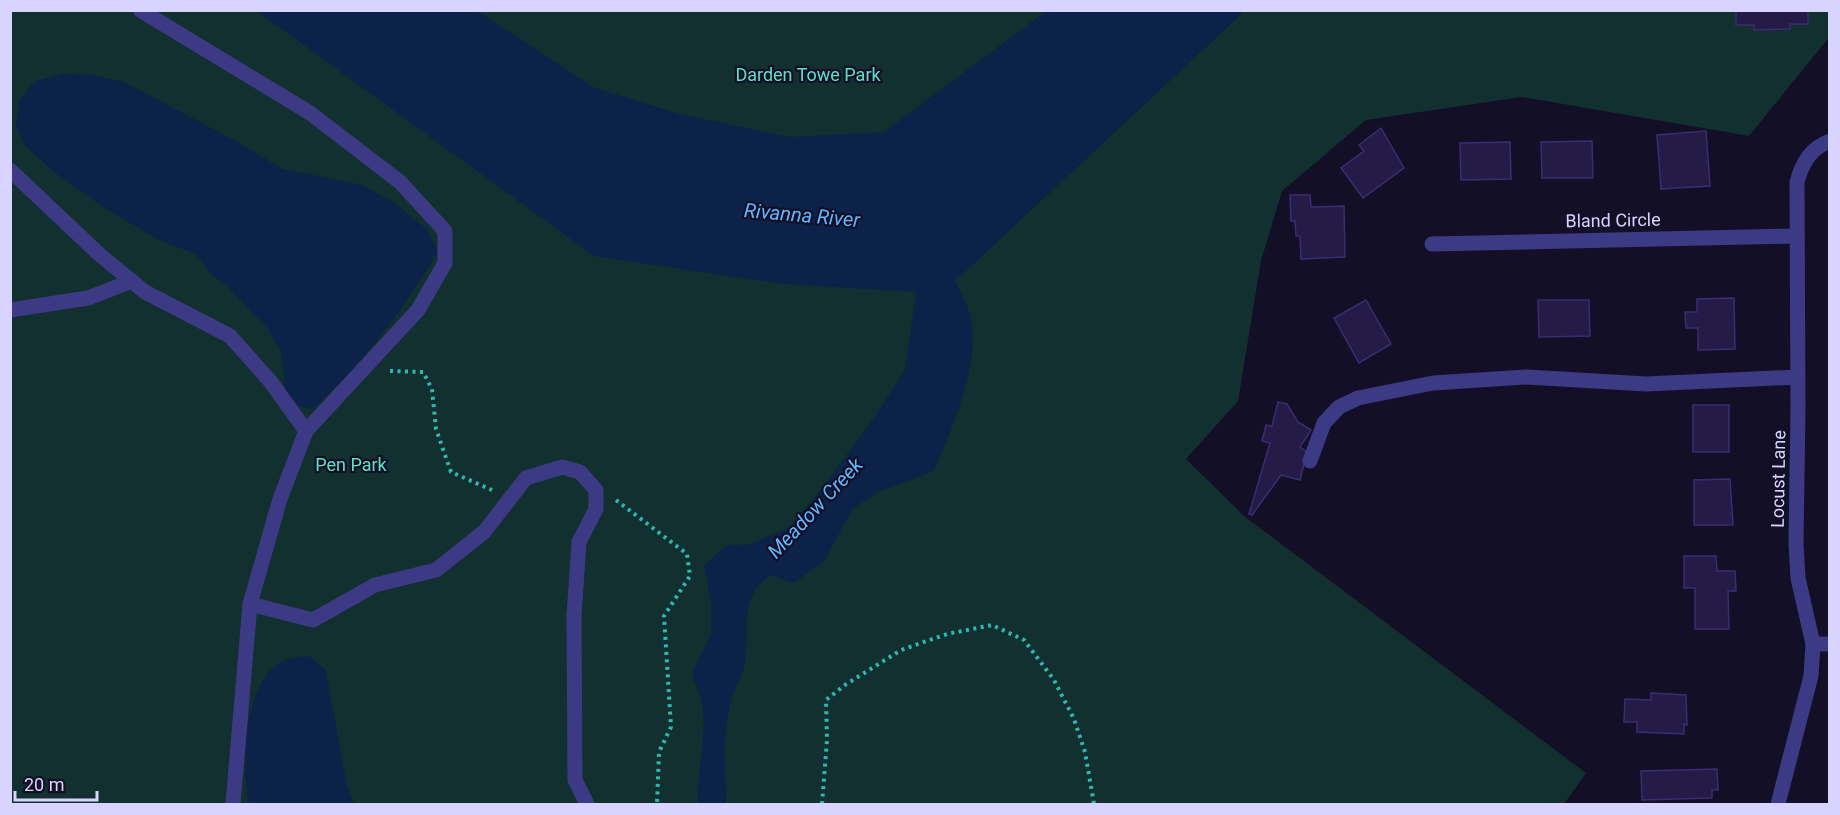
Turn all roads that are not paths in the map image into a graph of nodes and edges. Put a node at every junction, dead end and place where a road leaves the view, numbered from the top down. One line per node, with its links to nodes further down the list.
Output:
1 (140, 10): 9 (street)
2 (1830, 141): 4 (street, Locust Lane)
3 (10, 170): 6 (street)
4 (1795, 236): 5 (street, Bland Circle); 8 (street, Locust Lane)
5 (1432, 244)
6 (132, 281): 7 (street); 9 (street)
7 (10, 309)
8 (1798, 377): 10 (street); 12 (street, Locust Lane)
9 (306, 431): 11 (street)
10 (1310, 461)
11 (250, 604): 14 (street); 15 (street)
12 (1813, 644): 13 (street); 16 (street, Locust Lane)
13 (1830, 644)
14 (233, 804)
15 (587, 804)
16 (1778, 804)

